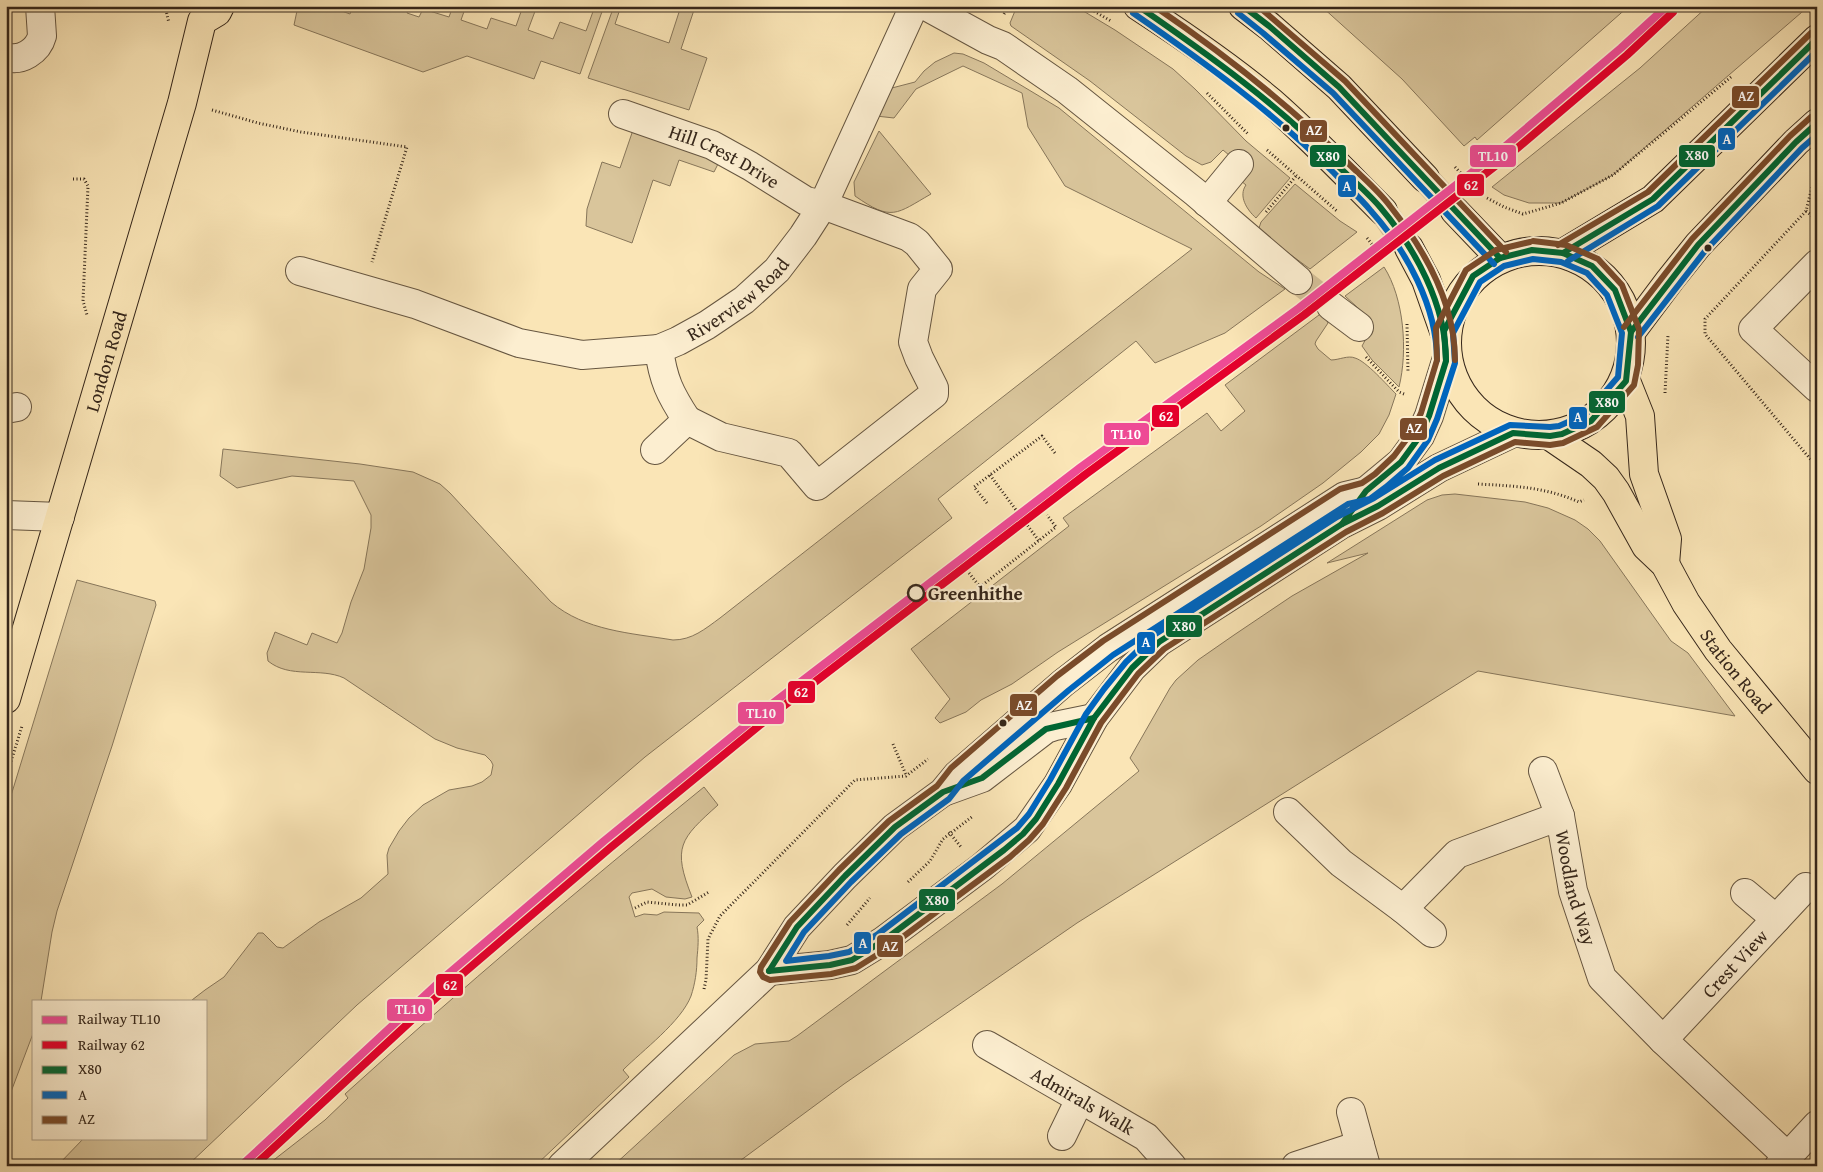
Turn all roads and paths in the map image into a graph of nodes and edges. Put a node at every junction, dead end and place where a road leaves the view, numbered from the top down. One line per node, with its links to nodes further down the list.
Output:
1 (40, 6): 12 (street)
2 (165, 6): 10 (path)
3 (914, 6): 27 (street, Riverview Road)
4 (926, 6): 26 (street)
5 (1085, 6): 9 (path)
6 (1138, 6): 30 (main road)
7 (1243, 6): 24 (main road)
8 (205, 11): 51 (main road, London Road)
9 (1117, 25)
10 (170, 27)
11 (1817, 38): 37 (main road)
12 (6, 57)
13 (1733, 75): 28 (path)
14 (1204, 90): 18 (path)
15 (204, 107): 43 (path)
16 (623, 114): 27 (street, Hill Crest Drive)
17 (1817, 123): 49 (main road)
18 (1253, 138)
19 (1265, 149): 23 (path)
20 (1239, 164): 26 (street)
21 (1817, 166): 22 (path)
22 (1810, 172)
23 (1296, 176): 32 (path); 33 (path)
24 (1424, 178)
25 (73, 179): 51 (path)
26 (1207, 203): 42 (street)
27 (823, 204): 50 (street, Riverview Road); 58 (street, Hill Crest Drive)
28 (1504, 207)
29 (1806, 210): 34 (path)
30 (1383, 211)
31 (1455, 211): 39 (main road)
32 (1342, 215)
33 (1260, 218)
34 (1817, 220)
35 (1361, 232): 38 (path)
36 (1409, 248): 48 (main road)
37 (1562, 252): 39 (main road); 49 (main road)
38 (1382, 256)
39 (1500, 258): 48 (main road)
40 (1817, 264): 55 (street)
41 (300, 272): 43 (street, Riverview Road)
42 (1298, 280)
43 (363, 289): 50 (street, Riverview Road)
44 (1331, 306): 46 (street)
45 (1406, 321): 53 (path)
46 (1359, 327): 56 (path)
47 (1671, 327): 57 (path)
48 (1444, 331): 52 (main road)
49 (1631, 332): 54 (main road)
50 (659, 348): 58 (street)
51 (108, 351): 70 (main road, London Road)
52 (1446, 361): 59 (main road); 65 (street)
53 (1408, 375)
54 (1626, 380): 60 (main road); 73 (main road)
55 (1817, 388)
56 (1407, 389)
57 (1665, 402)
58 (688, 420): 61 (street)
59 (1513, 433): 60 (main road); 71 (street)
60 (1550, 436): 73 (main road, Station Road)
61 (655, 450)
62 (1055, 453): 63 (path)
63 (990, 475): 67 (path); 72 (path)
64 (1472, 484): 66 (path)
65 (1366, 491): 71 (street); 80 (street)
66 (1586, 498)
67 (987, 504)
68 (6, 515): 70 (street)
69 (1047, 515): 72 (path)
70 (60, 517): 75 (main road, London Road)
71 (1342, 524): 76 (street)
72 (1039, 541): 74 (path)
73 (1665, 564): 77 (main road, Station Road)
74 (970, 573)
75 (6, 699)
76 (1094, 718): 80 (street); 95 (street)
77 (1817, 770)
78 (1543, 771): 82 (street)
79 (906, 776): 94 (path)
80 (943, 792): 95 (street)
81 (1288, 812): 90 (street)
82 (1560, 816): 90 (street, Woodland Way); 96 (street, Woodland Way)
83 (950, 833): 85 (path)
84 (1806, 887): 91 (street, Crest View)
85 (902, 888)
86 (709, 892): 89 (path)
87 (1745, 893): 91 (street)
88 (873, 894): 92 (path)
89 (635, 908)
90 (1403, 909): 93 (street)
91 (1776, 919): 96 (street, Crest View)
92 (845, 929)
93 (1432, 933)
94 (708, 940)
95 (769, 971): 104 (street)
96 (1663, 1040): 103 (street, Woodland Way)
97 (987, 1045): 98 (street, Admirals Walk)
98 (1080, 1099): 101 (street); 105 (street, Admirals Walk)
99 (1351, 1112): 102 (street)
100 (1817, 1125): 103 (street)
101 (1062, 1136)
102 (1363, 1155): 106 (street)
103 (1783, 1161)
104 (562, 1166)
105 (1172, 1166)
106 (1296, 1166)

